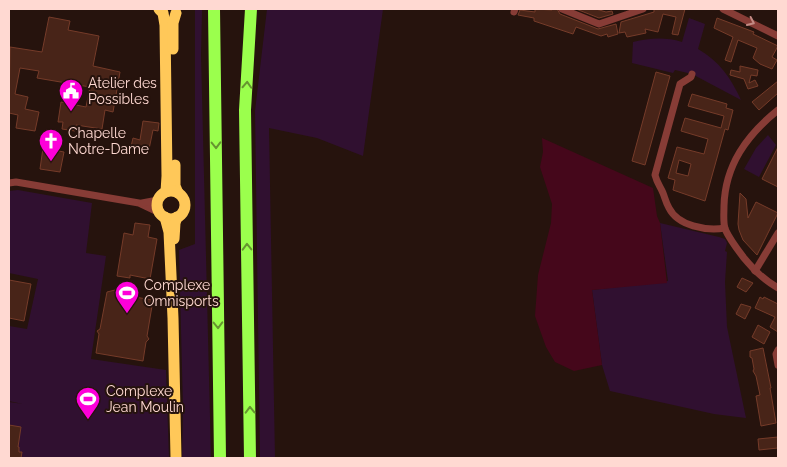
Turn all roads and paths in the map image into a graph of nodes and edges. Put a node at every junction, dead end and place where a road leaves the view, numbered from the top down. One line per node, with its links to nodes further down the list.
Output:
1 (214, 9): 25 (highway, one-way to 25)
2 (251, 9): 26 (highway, one-way to 2)
3 (562, 9): 4 (street)
4 (643, 9)
5 (723, 9): 8 (street, one-way to 8)
6 (159, 11): 7 (main road); 13 (main road)
7 (177, 11): 12 (main road)
8 (778, 36)
9 (692, 74): 17 (street)
10 (778, 110): 17 (street)
11 (9, 183): 14 (street)
12 (178, 193): 13 (main road); 16 (main road)
13 (162, 196): 14 (street); 15 (main road)
14 (139, 203): 15 (street)
15 (162, 215): 16 (main road); 21 (main road)
16 (178, 218): 21 (main road)
17 (725, 228): 19 (street)
18 (778, 233): 19 (street)
19 (755, 271): 20 (street)
20 (778, 288)
21 (173, 318): 24 (main road)
22 (778, 350): 23 (street)
23 (778, 365)
24 (176, 458)
25 (220, 458)
26 (250, 458)

